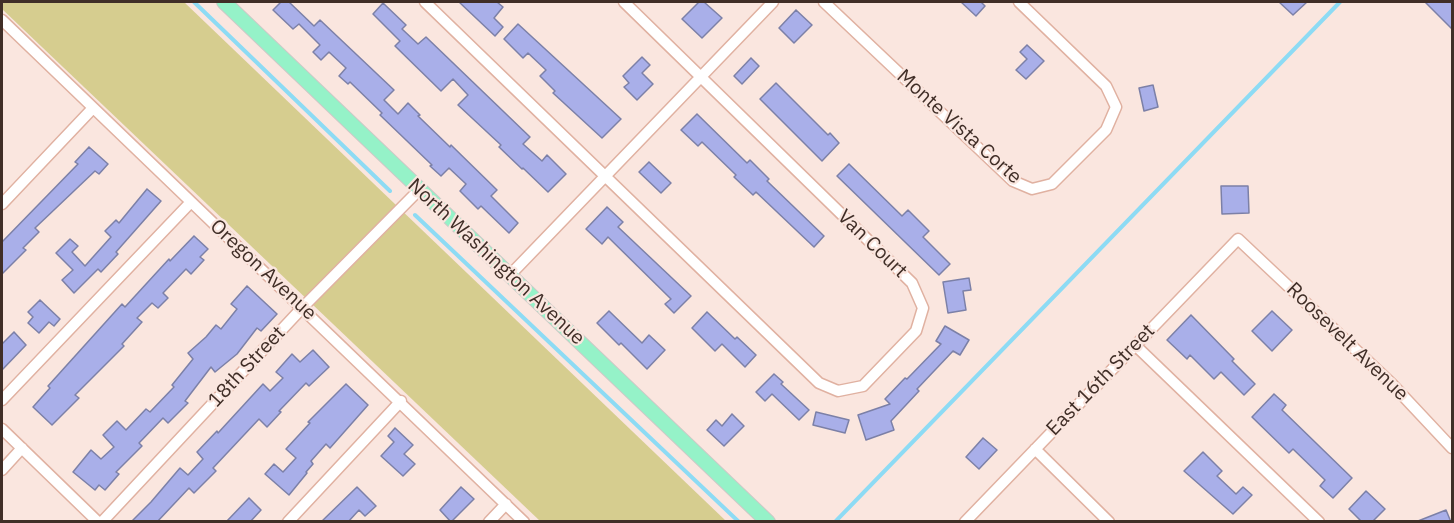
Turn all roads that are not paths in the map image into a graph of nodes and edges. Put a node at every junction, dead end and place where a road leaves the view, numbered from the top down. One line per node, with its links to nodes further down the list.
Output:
1 (224, 2): 11 (main road, North Washington Avenue)
2 (424, 2): 10 (street, Van Court)
3 (624, 2): 8 (street, Van Court)
4 (773, 2): 8 (street)
5 (824, 2): 6 (street, Monte Vista Corte)
6 (1019, 2)
7 (2, 20): 9 (street, Oregon Avenue)
8 (701, 77): 10 (street); 10 (street, Van Court)
9 (93, 108): 12 (street, Oregon Avenue); 13 (street)
10 (605, 176): 15 (street)
11 (419, 190): 15 (main road, North Washington Avenue); 16 (street, 18th Street)
12 (191, 202): 16 (street, Oregon Avenue); 18 (street)
13 (2, 204)
14 (1238, 239): 17 (street, East 16th Street); 22 (street, Roosevelt Avenue)
15 (510, 274): 31 (main road, North Washington Avenue)
16 (303, 307): 19 (street, Oregon Avenue); 27 (street, 18th Street)
17 (1135, 345): 23 (street, East 16th Street); 34 (street)
18 (2, 400)
19 (401, 401): 25 (street, Oregon Avenue); 28 (street)
20 (2, 429): 21 (street)
21 (22, 448): 24 (street); 26 (street)
22 (1452, 448)
23 (1035, 449): 32 (street, East 16th Street); 33 (street)
24 (2, 470)
25 (506, 504): 29 (street); 30 (street, Oregon Avenue)
26 (98, 522)
27 (102, 522)
28 (288, 522)
29 (489, 522)
30 (524, 522)
31 (768, 522)
32 (965, 522)
33 (1109, 522)
34 (1319, 522)

